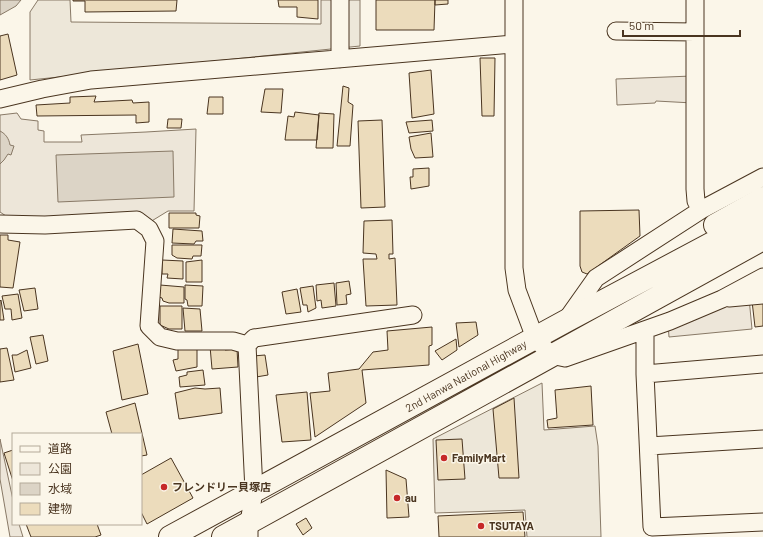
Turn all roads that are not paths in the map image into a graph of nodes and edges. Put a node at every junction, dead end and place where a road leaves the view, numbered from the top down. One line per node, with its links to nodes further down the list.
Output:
1 (340, 0): 7 (street)
2 (514, 0): 6 (street)
3 (696, 0): 5 (street)
4 (616, 31): 5 (street)
5 (695, 32): 11 (street)
6 (514, 44): 7 (street); 22 (street)
7 (340, 59): 8 (street)
8 (0, 99)
9 (763, 177): 11 (street)
10 (763, 198): 12 (highway)
11 (701, 210): 20 (street)
12 (753, 223): 15 (highway, 2nd Hanwa National Highway); 20 (highway, 2nd Hanwa National Highway)
13 (0, 224): 23 (street)
14 (763, 252): 15 (highway)
15 (732, 262): 24 (highway, 2nd Hanwa National Highway)
16 (763, 276): 18 (street)
17 (763, 295): 18 (street)
18 (722, 299): 21 (street)
19 (413, 315): 23 (street)
20 (566, 321): 22 (highway, 2nd Hanwa National Highway)
21 (645, 330): 24 (street); 26 (street)
22 (536, 338): 24 (street); 29 (highway, 2nd Hanwa National Highway)
23 (246, 345): 29 (street)
24 (551, 355): 31 (highway, 2nd Hanwa National Highway)
25 (763, 364): 26 (street)
26 (645, 374): 28 (street)
27 (763, 439): 28 (street)
28 (649, 446): 30 (street)
29 (254, 491): 31 (street); 32 (highway, 2nd Hanwa National Highway)
30 (763, 522)
31 (249, 530): 33 (highway, 2nd Hanwa National Highway)
32 (170, 537)
33 (223, 537)

